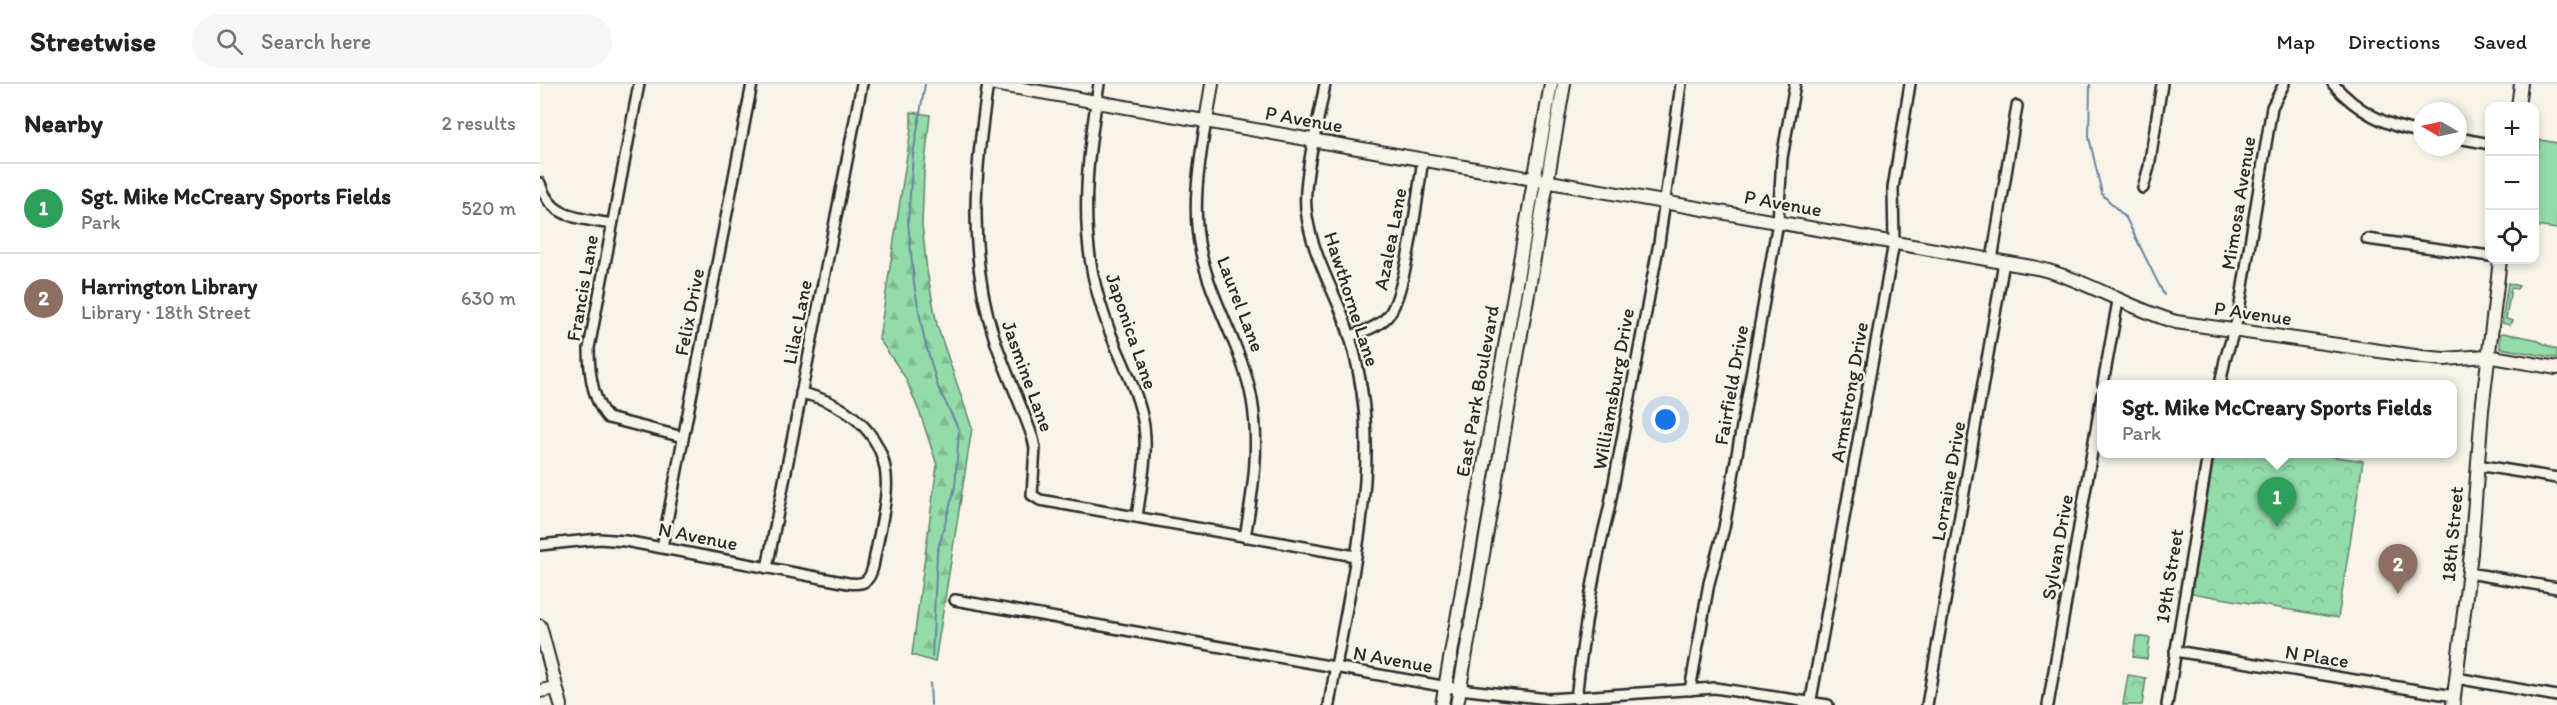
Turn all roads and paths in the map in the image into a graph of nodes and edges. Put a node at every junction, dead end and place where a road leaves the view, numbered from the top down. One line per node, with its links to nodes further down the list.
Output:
1 (639, 84): 32 (street, Francis Lane)
2 (752, 84): 47 (street, Felix Drive)
3 (862, 84): 45 (street, Lilac Lane)
4 (988, 84): 51 (street, Jasmine Lane)
5 (995, 84): 18 (street, P Avenue)
6 (1099, 84): 18 (street, Japonica Lane)
7 (1212, 84): 21 (street, Laurel Lane)
8 (1324, 84): 24 (street, Hawthorne Lane)
9 (1551, 84): 27 (street, East Park Boulevard)
10 (1564, 84): 27 (street, East Park Boulevard)
11 (1681, 84): 30 (street, Williamsburg Drive)
12 (1795, 84): 31 (street, Fairfield Drive)
13 (1910, 84): 34 (street, Armstrong Drive)
14 (2162, 84): 29 (street)
15 (2284, 84): 39 (street, Mimosa Avenue)
16 (2333, 84): 22 (street)
17 (2521, 84): 19 (street)
18 (1096, 102): 21 (street, P Avenue); 51 (street, Japonica Lane)
19 (2519, 102)
20 (2017, 106): 36 (street, Lorraine Drive)
21 (1206, 121): 24 (street, P Avenue); 52 (street, Laurel Lane)
22 (2413, 130)
23 (2467, 140): 25 (street)
24 (1315, 141): 26 (street, P Avenue); 40 (street, Hawthorne Lane)
25 (2485, 143)
26 (1424, 159): 27 (street, P Avenue); 40 (street, Azalea Lane)
27 (1541, 179): 30 (street, P Avenue); 64 (street, East Park Boulevard); 66 (street, East Park Boulevard)
28 (540, 183): 32 (street)
29 (2143, 188)
30 (1664, 201): 31 (street, P Avenue); 71 (street, Williamsburg Drive)
31 (1778, 222): 34 (street, P Avenue); 67 (street, Fairfield Drive)
32 (612, 224): 47 (street, Francis Lane)
33 (2367, 239): 35 (street)
34 (1894, 243): 36 (street, P Avenue); 73 (street, Armstrong Drive)
35 (2485, 255)
36 (1998, 261): 38 (street, P Avenue); 80 (street, Lorraine Drive)
37 (2499, 264): 41 (street, 18th Street)
38 (2118, 301): 39 (street, P Avenue); 43 (street)
39 (2234, 330): 41 (street, P Avenue); 44 (street)
40 (1350, 336): 55 (street, Hawthorne Lane)
41 (2487, 356): 42 (street, P Avenue); 49 (street, 18th Street)
42 (2557, 368)
43 (2104, 380)
44 (2221, 380)
45 (801, 393): 56 (street, Lilac Lane); 56 (street, N Avenue)
46 (2097, 424): 81 (street, Sylvan Drive)
47 (683, 437): 54 (street, Felix Drive)
48 (2207, 458): 61 (street, 19th Street)
49 (2477, 465): 50 (street); 57 (street, 18th Street)
50 (2557, 478)
51 (1137, 517): 52 (street, Jasmine Lane)
52 (1245, 537): 55 (street, Jasmine Lane)
53 (540, 546): 54 (street, N Avenue)
54 (662, 547): 56 (street, N Avenue)
55 (1355, 556): 62 (street, Hawthorne Lane)
56 (767, 568)
57 (2469, 573): 58 (street); 63 (street, 18th Street)
58 (2557, 588)
59 (955, 600): 62 (street, N Avenue)
60 (540, 626): 65 (street)
61 (2175, 651): 72 (street, N Place); 82 (street, 19th Street)
62 (1335, 667): 64 (street, N Avenue); 76 (street, Hawthorne Lane)
63 (2456, 678): 69 (street); 72 (street, 18th Street)
64 (1445, 686): 66 (street, N Avenue); 77 (street, East Park Boulevard)
65 (556, 688): 68 (street); 75 (street)
66 (1459, 689): 71 (street, N Avenue); 78 (street, East Park Boulevard)
67 (1690, 690): 71 (street, N Avenue); 73 (street, N Avenue)
68 (540, 691)
69 (2557, 696)
70 (540, 697): 74 (street)
71 (1576, 699)
72 (2453, 700)
73 (1811, 703): 79 (street, N Avenue)
74 (542, 705)
75 (561, 705)
76 (1329, 705)
77 (1442, 705)
78 (1457, 705)
79 (1828, 705)
80 (1927, 705)
81 (2048, 705)
82 (2166, 705)

